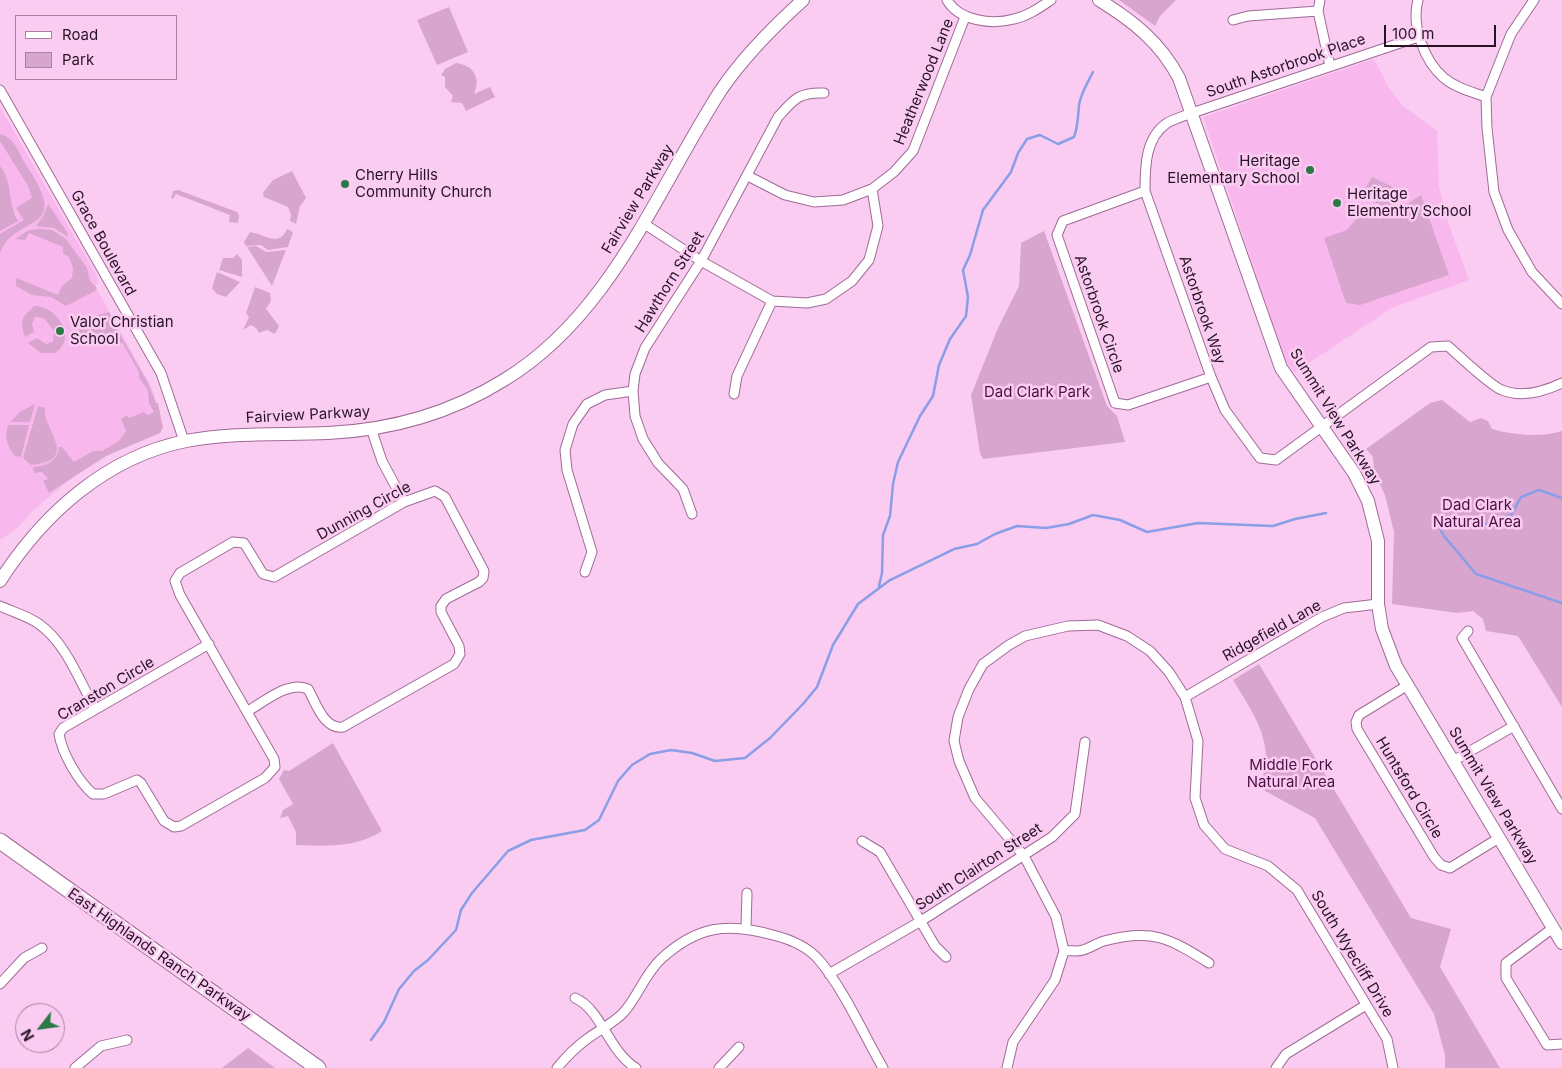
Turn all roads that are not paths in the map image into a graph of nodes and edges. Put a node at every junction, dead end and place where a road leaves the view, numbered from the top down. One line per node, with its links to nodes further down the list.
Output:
1 (803, 0): 20 (street, Fairview Parkway)
2 (947, 0): 9 (street)
3 (1051, 0): 9 (street)
4 (1099, 0): 16 (street, Summit View Parkway)
5 (1320, 0): 8 (street)
6 (1418, 0): 11 (street)
7 (1534, 0): 15 (street)
8 (1318, 11): 10 (street); 12 (street)
9 (965, 17): 18 (street, Heatherwood Lane)
10 (1233, 20)
11 (1418, 36): 12 (street, South Astorbrook Place); 15 (street)
12 (1330, 66): 16 (street, South Astorbrook Place)
13 (0, 90): 30 (street, Grace Boulevard)
14 (824, 94): 17 (street, Hawthorn Street)
15 (1486, 97): 23 (street)
16 (1192, 113): 19 (street, Astorbrook Way); 28 (street, Summit View Parkway)
17 (748, 176): 18 (street, Heatherwood Lane); 21 (street, Hawthorn Street)
18 (872, 189): 22 (street)
19 (1145, 191): 24 (street, Astorbrook Way); 24 (street, Astorbrook Circle)
20 (643, 223): 21 (street); 29 (street, Fairview Parkway)
21 (701, 261): 22 (street); 26 (street, Hawthorn Street)
22 (772, 301): 27 (street)
23 (1562, 304)
24 (1211, 378): 28 (street, Astorbrook Way)
25 (1562, 383): 28 (street, Astorbrook Way)
26 (633, 392): 32 (street, Hawthorn Street); 34 (street)
27 (734, 394)
28 (1321, 427): 36 (street, Summit View Parkway)
29 (371, 428): 30 (street, Fairview Parkway); 31 (street)
30 (184, 441): 35 (street, Fairview Parkway)
31 (404, 502): 33 (street, Dunning Circle); 43 (street, Dunning Circle)
32 (692, 514)
33 (197, 563): 39 (street, Cranston Circle)
34 (585, 572)
35 (0, 580)
36 (1378, 604): 40 (street, Summit View Parkway); 41 (street, Ridgefield Lane)
37 (0, 606): 42 (street)
38 (1468, 631): 44 (street)
39 (209, 644): 42 (street, Cranston Circle); 43 (street, Cranston Circle)
40 (1408, 686): 46 (street, Summit View Parkway); 48 (street, Huntsford Circle)
41 (1185, 697): 51 (street, South Wyecliff Drive); 64 (street, South Wyecliff Drive)
42 (96, 709): 43 (street, Cranston Circle)
43 (248, 711)
44 (1514, 726): 46 (street); 47 (street)
45 (1085, 742): 51 (street, South Clairton Street)
46 (1453, 762): 48 (street, Summit View Parkway)
47 (1562, 809)
48 (1499, 838): 55 (street, Summit View Parkway)
49 (0, 841): 70 (main road, East Highlands Ranch Parkway)
50 (862, 841): 53 (street)
51 (1024, 856): 53 (street, South Clairton Street); 58 (street, South Wyecliff Drive)
52 (747, 892): 54 (street)
53 (920, 921): 59 (street); 61 (street, South Clairton Street)
54 (746, 927): 61 (street); 65 (street)
55 (1553, 928): 56 (street, Summit View Parkway); 67 (street)
56 (1562, 943)
57 (42, 948): 62 (street)
58 (1064, 950): 60 (street); 75 (street)
59 (946, 957)
60 (1209, 963)
61 (829, 974): 74 (street)
62 (0, 984)
63 (576, 998): 65 (street)
64 (1366, 1005): 76 (street); 77 (street, South Wyecliff Drive)
65 (602, 1029): 71 (street); 72 (street)
66 (127, 1040): 69 (street)
67 (1562, 1044)
68 (739, 1047): 73 (street)
69 (75, 1068)
70 (318, 1068)
71 (557, 1068)
72 (636, 1068)
73 (719, 1068)
74 (883, 1068)
75 (1007, 1068)
76 (1276, 1068)
77 (1393, 1068)

